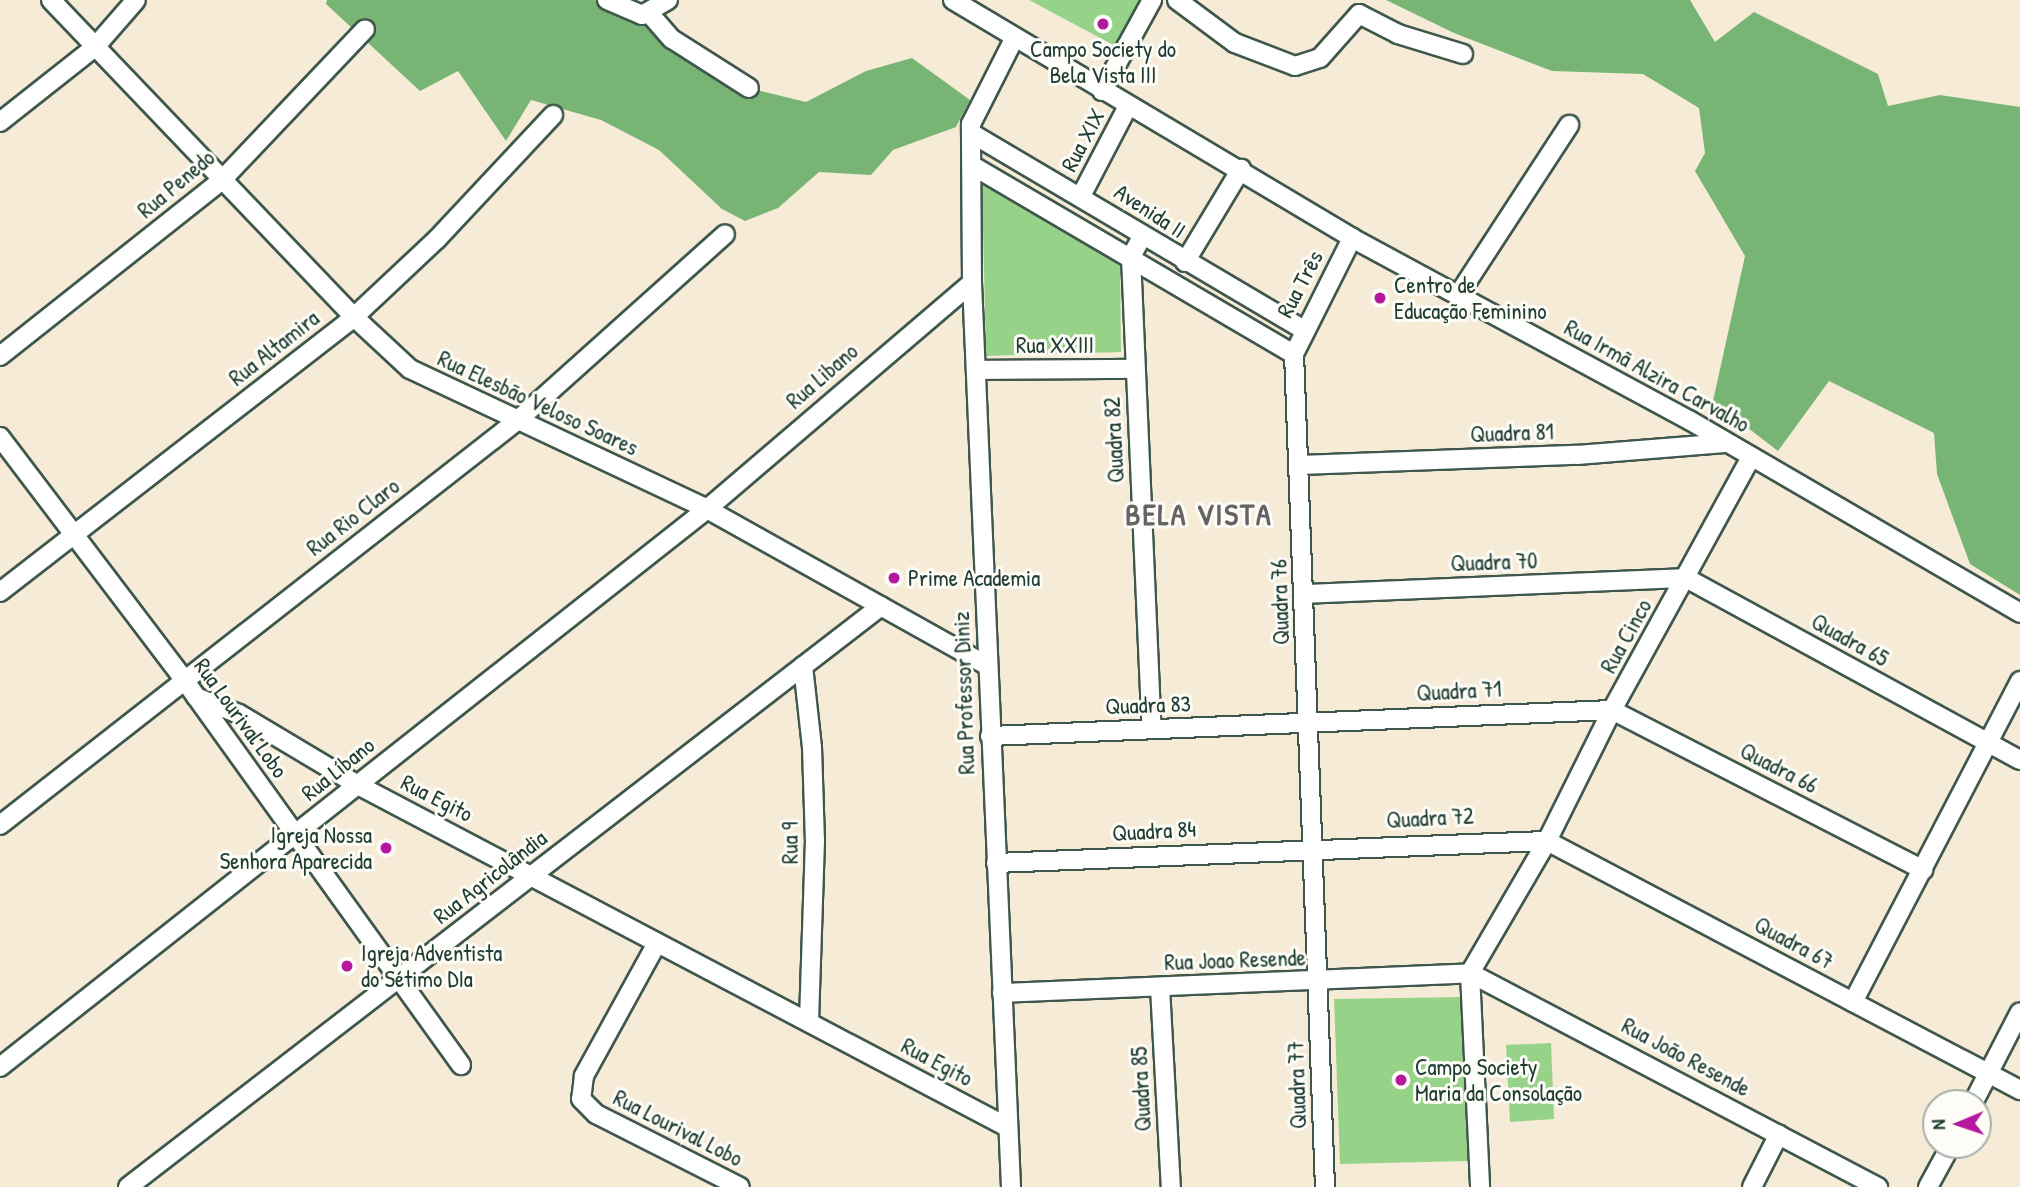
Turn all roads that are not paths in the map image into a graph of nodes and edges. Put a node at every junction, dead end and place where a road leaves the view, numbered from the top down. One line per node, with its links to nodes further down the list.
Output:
1 (51, 0): 11 (street, Rua Elesbão Veloso Soares)
2 (136, 0): 11 (street)
3 (607, 0): 8 (street)
4 (668, 0): 8 (street)
5 (956, 0): 10 (street, Rua Irmã Alzira Carvalho)
6 (1152, 0): 14 (street)
7 (1177, 0): 12 (street)
8 (649, 13): 13 (street)
9 (365, 29): 22 (street, Rua Penedo)
10 (1014, 38): 14 (street, Rua Irmã Alzira Carvalho); 19 (street, Rua Professor Diniz)
11 (95, 47): 17 (street); 22 (street, Rua Elesbão Veloso Soares)
12 (1463, 54)
13 (749, 88)
14 (1102, 91): 15 (street, Rua Irmã Alzira Carvalho)
15 (1128, 106): 21 (street, Rua Irmã Alzira Carvalho); 23 (street, Rua XIX)
16 (553, 115): 31 (street, Rua Altamira)
17 (0, 122)
18 (1569, 125): 30 (street)
19 (971, 133): 20 (street, Rua Professor Diniz); 23 (street, Avenida II)
20 (973, 166): 27 (street, Avenida II); 29 (street, Rua Professor Diniz)
21 (1241, 169): 26 (street, Rua Irmã Alzira Carvalho); 28 (street)
22 (221, 181): 31 (street, Rua Elesbão Veloso Soares); 34 (street, Rua Penedo)
23 (1081, 196): 25 (street, Avenida II)
24 (725, 234): 37 (street, Rua Rio Claro)
25 (1143, 235): 27 (street); 28 (street, Avenida II)
26 (1352, 238): 30 (street, Rua Irmã Alzira Carvalho); 32 (street, Rua Três)
27 (1131, 257): 33 (street, Avenida II); 35 (street, Quadra 82)
28 (1185, 262): 32 (street, Avenida II)
29 (972, 284): 36 (street, Rua Professor Diniz); 42 (street, Rua Libano)
30 (1459, 294): 39 (street, Rua Irmã Alzira Carvalho)
31 (354, 317): 37 (street, Rua Elesbão Veloso Soares); 43 (street, Rua Altamira)
32 (1303, 329): 33 (street, Rua Três)
33 (1294, 354): 41 (street, Quadra 76)
34 (0, 356)
35 (1135, 369): 36 (street, Rua XXIII); 56 (street, Quadra 82)
36 (976, 370): 50 (street, Rua Professor Diniz)
37 (517, 420): 42 (street, Rua Elesbão Veloso Soares); 51 (street, Rua Rio Claro)
38 (0, 437): 43 (street, Rua Lourival Lobo)
39 (1725, 443): 40 (street, Rua Irmã Alzira Carvalho); 41 (street, Quadra 81)
40 (1751, 457): 44 (street, Rua Cinco); 48 (street, Rua Irmã Alzira Carvalho)
41 (1300, 465): 46 (street, Quadra 76)
42 (707, 509): 47 (street, Rua Elesbão Veloso Soares); 60 (street, Rua Líbano)
43 (72, 537): 45 (street, Rua Altamira); 51 (street, Rua Lourival Lobo)
44 (1686, 578): 46 (street, Quadra 70); 54 (street, Rua Cinco); 58 (street, Quadra 65)
45 (0, 592)
46 (1304, 594): 55 (street, Quadra 76)
47 (881, 606): 49 (street, Rua Agricolândia); 50 (street, Rua Elesbão Veloso Soares)
48 (2020, 613)
49 (803, 666): 67 (street, Rua Agricolândia); 76 (street, Rua 9)
50 (988, 666): 57 (street, Rua Professor Diniz)
51 (185, 681): 53 (street, Rua Lourival Lobo); 61 (street, Rua Rio Claro)
52 (2020, 681): 58 (street)
53 (196, 697): 60 (street, Rua Egito); 62 (street, Rua Lourival Lobo)
54 (1612, 710): 55 (street, Quadra 71); 63 (street, Rua Cinco); 66 (street, Quadra 66)
55 (1308, 724): 56 (street, Quadra 83); 64 (street)
56 (1152, 729): 57 (street, Quadra 83)
57 (990, 736): 65 (street, Rua Professor Diniz)
58 (1990, 744): 59 (street, Quadra 65); 66 (street)
59 (2020, 760)
60 (356, 784): 62 (street, Rua Líbano); 67 (street, Rua Egito)
61 (0, 825)
62 (295, 836): 70 (street, Rua Lourival Lobo); 78 (street, Rua Líbano)
63 (1547, 841): 64 (street, Quadra 72); 69 (street, Rua Cinco); 74 (street, Quadra 67)
64 (1314, 848): 65 (street, Quadra 84); 71 (street, Quadra 77)
65 (996, 863): 73 (street, Rua Professor Diniz)
66 (1923, 870): 74 (street)
67 (533, 875): 68 (street, Rua Egito); 70 (street, Rua Agricolândia)
68 (657, 943): 76 (street, Rua Egito); 86 (street, Rua Lourival Lobo)
69 (1470, 973): 71 (street, Rua Joao Resende); 83 (street, Rua João Resende); 90 (street)
70 (398, 978): 77 (street, Rua Lourival Lobo); 85 (street, Rua Agricolândia)
71 (1319, 982): 72 (street, Rua Joao Resende); 89 (street, Quadra 77)
72 (1160, 987): 73 (street, Rua Joao Resende); 88 (street, Quadra 85)
73 (1002, 993): 82 (street, Rua Professor Diniz)
74 (1853, 1002): 79 (street, Quadra 67)
75 (2020, 1012): 79 (street)
76 (809, 1021): 82 (street, Rua Egito)
77 (461, 1065)
78 (0, 1067)
79 (1988, 1074): 80 (street); 81 (street, Quadra 67)
80 (1980, 1089)
81 (2020, 1090)
82 (1007, 1127): 87 (street, Rua Professor Diniz)
83 (1779, 1134): 91 (street); 92 (street, Rua João Resende)
84 (1943, 1159): 93 (street)
85 (128, 1187)
86 (740, 1187)
87 (1011, 1187)
88 (1171, 1187)
89 (1325, 1187)
90 (1480, 1187)
91 (1752, 1187)
92 (1878, 1187)
93 (1928, 1187)

